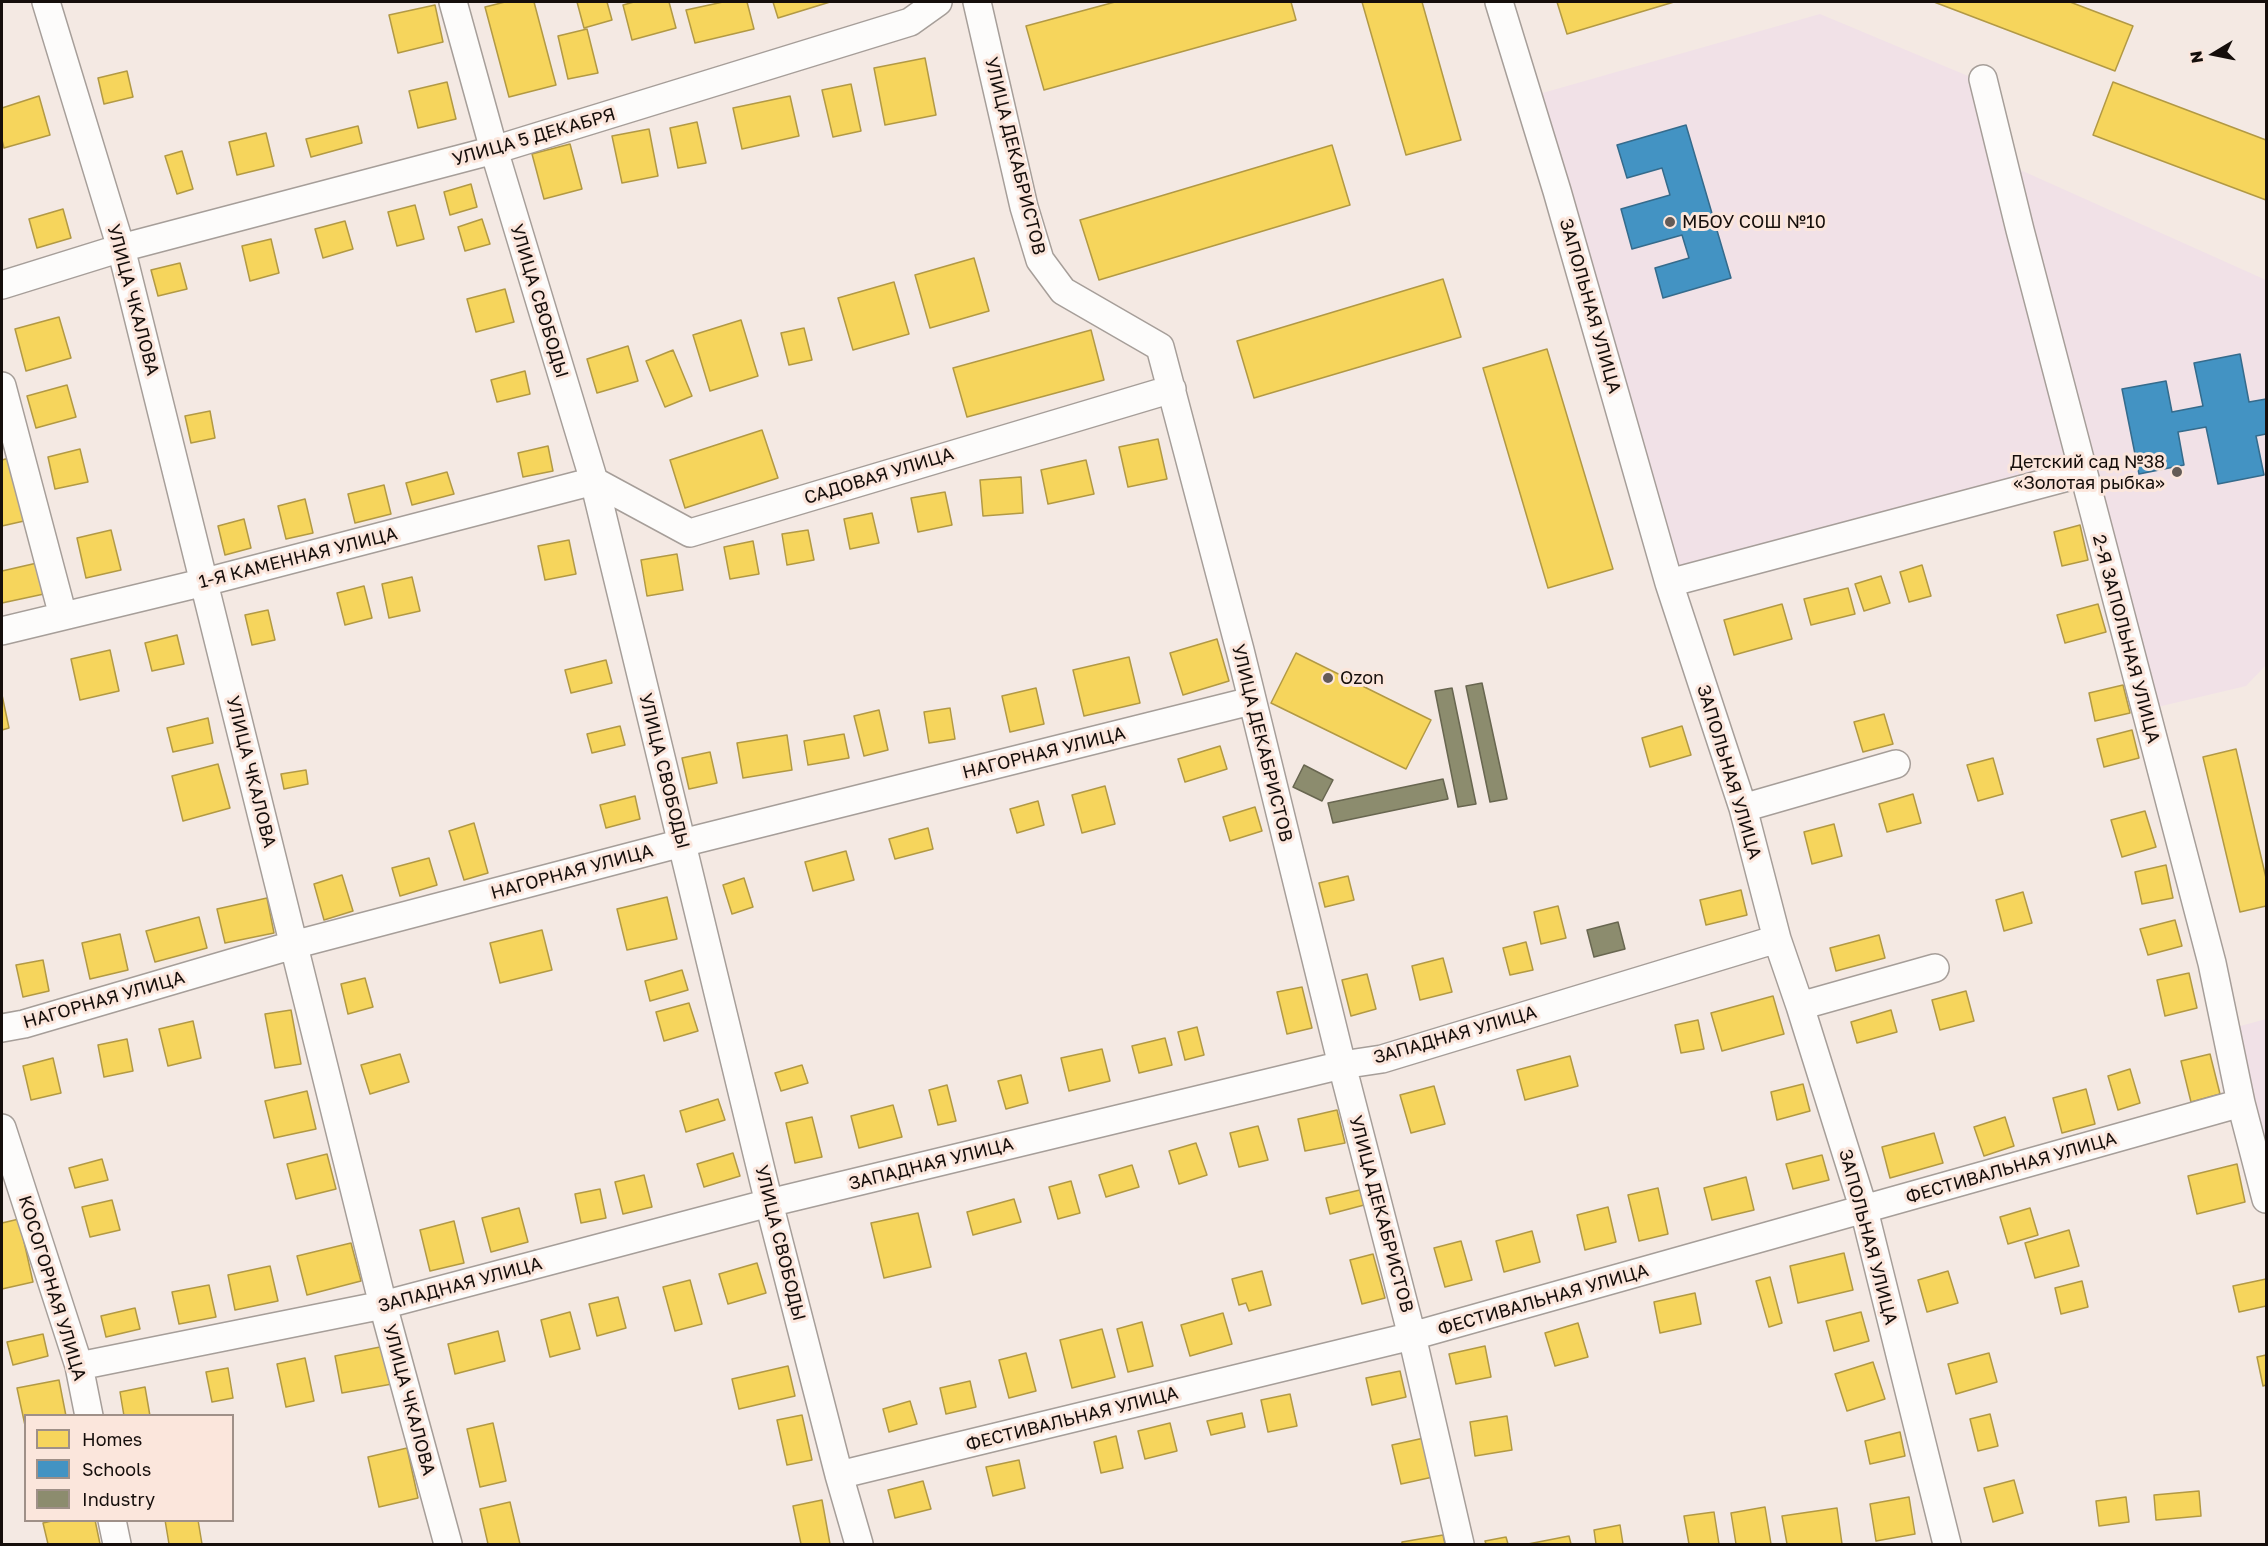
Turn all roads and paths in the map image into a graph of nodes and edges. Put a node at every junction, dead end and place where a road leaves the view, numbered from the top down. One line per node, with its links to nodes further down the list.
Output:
1 (46, 2): 8 (street, УЛИЦА ЧКАЛОВА)
2 (453, 2): 7 (street, УЛИЦА СВОБОДЫ)
3 (938, 2): 7 (street, УЛИЦА 5 ДЕКАБРЯ)
4 (977, 2): 11 (street, УЛИЦА ДЕКАБРИСТОВ)
5 (1499, 2): 15 (street, ЗАПОЛЬНАЯ УЛИЦА)
6 (1983, 79): 12 (street, 2-Я ЗАПОЛЬНАЯ УЛИЦА)
7 (494, 150): 8 (street, УЛИЦА 5 ДЕКАБРЯ); 13 (street, УЛИЦА СВОБОДЫ)
8 (121, 248): 9 (street, УЛИЦА 5 ДЕКАБРЯ); 14 (street, УЛИЦА ЧКАЛОВА)
9 (2, 285)
10 (2, 386): 16 (street)
11 (1172, 389): 13 (street, САДОВАЯ УЛИЦА); 18 (street, УЛИЦА ДЕКАБРИСТОВ)
12 (2083, 473): 15 (street); 28 (street, 2-Я ЗАПОЛЬНАЯ УЛИЦА)
13 (594, 481): 14 (street, 1-Я КАМЕННАЯ УЛИЦА); 21 (street, УЛИЦА СВОБОДЫ)
14 (205, 582): 16 (street, 1-Я КАМЕННАЯ УЛИЦА); 23 (street, УЛИЦА ЧКАЛОВА)
15 (1669, 584): 20 (street, ЗАПОЛЬНАЯ УЛИЦА)
16 (63, 616): 17 (street, 1-Я КАМЕННАЯ УЛИЦА)
17 (2, 631)
18 (1251, 701): 21 (street, НАГОРНАЯ УЛИЦА); 27 (street, УЛИЦА ДЕКАБРИСТОВ)
19 (1896, 764): 20 (street)
20 (1743, 808): 22 (street, ЗАПОЛЬНАЯ УЛИЦА)
21 (682, 843): 23 (street, НАГОРНАЯ УЛИЦА); 31 (street, УЛИЦА СВОБОДЫ)
22 (1776, 939): 25 (street, ЗАПОЛЬНАЯ УЛИЦА); 27 (street, ЗАПАДНАЯ УЛИЦА)
23 (292, 945): 26 (street, НАГОРНАЯ УЛИЦА); 33 (street, УЛИЦА ЧКАЛОВА)
24 (1935, 968): 25 (street)
25 (1800, 1006): 32 (street, ЗАПОЛЬНАЯ УЛИЦА)
26 (2, 1028)
27 (1342, 1065): 31 (street, ЗАПАДНАЯ УЛИЦА); 34 (street, УЛИЦА ДЕКАБРИСТОВ)
28 (2241, 1103): 30 (street, 2-Я ЗАПОЛЬНАЯ УЛИЦА); 32 (street, ФЕСТИВАЛЬНАЯ УЛИЦА)
29 (2, 1128): 35 (street, КОСОГОРНАЯ УЛИЦА)
30 (2266, 1200)
31 (769, 1203): 33 (street, ЗАПАДНАЯ УЛИЦА); 37 (street, УЛИЦА СВОБОДЫ)
32 (1864, 1210): 34 (street, ФЕСТИВАЛЬНАЯ УЛИЦА); 43 (street, ЗАПОЛЬНАЯ УЛИЦА)
33 (383, 1305): 35 (street, ЗАПАДНАЯ УЛИЦА); 40 (street, УЛИЦА ЧКАЛОВА)
34 (1412, 1336): 37 (street, ФЕСТИВАЛЬНАЯ УЛИЦА); 42 (street, УЛИЦА ДЕКАБРИСТОВ)
35 (79, 1366): 36 (street, КОСОГОРНАЯ УЛИЦА)
36 (89, 1414)
37 (839, 1475): 41 (street, УЛИЦА СВОБОДЫ)
38 (112, 1522): 39 (street)
39 (117, 1545)
40 (448, 1545)
41 (859, 1545)
42 (1460, 1545)
43 (1947, 1545)

